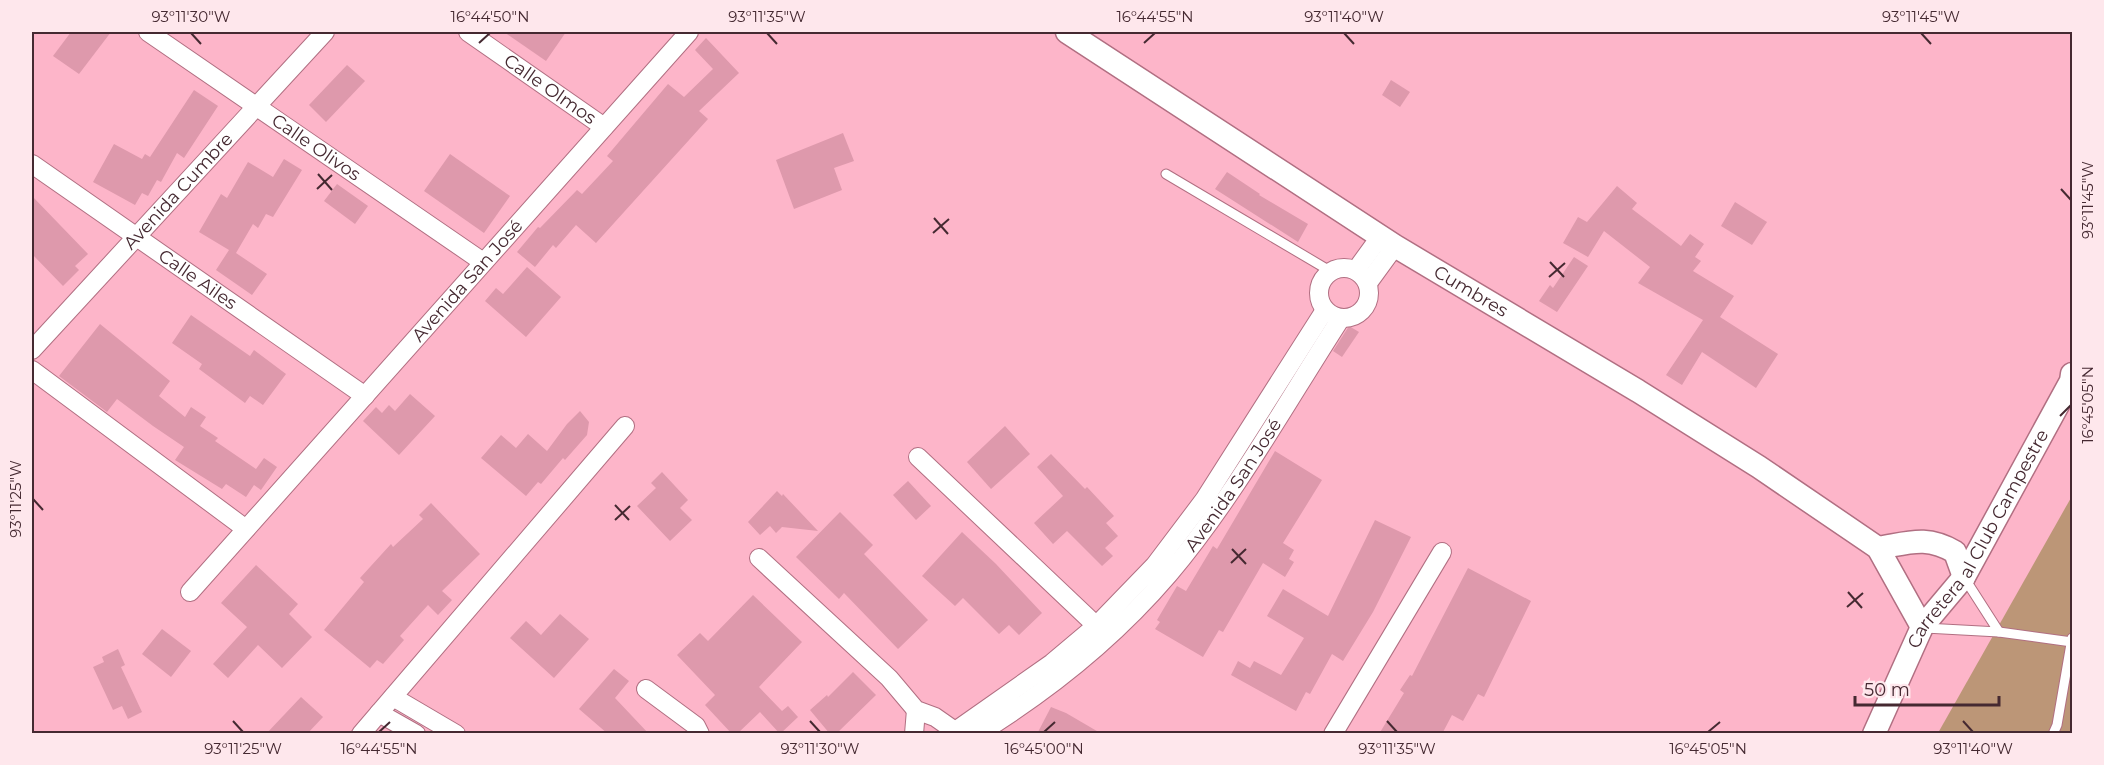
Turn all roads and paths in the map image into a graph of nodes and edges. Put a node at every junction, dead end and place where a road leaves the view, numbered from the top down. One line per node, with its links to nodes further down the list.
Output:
1 (148, 32): 6 (street, Calle Olivos)
2 (325, 32): 6 (street, Avenida Cumbre)
3 (468, 32): 7 (street, Calle Olmos)
4 (689, 32): 7 (street, Avenida San José)
5 (1067, 32): 11 (street, Cumbres)
6 (256, 106): 10 (street, Avenida Cumbre); 12 (street, Calle Olivos)
7 (604, 127): 12 (street, Avenida San José)
8 (32, 164): 10 (street, Calle Ailes)
9 (1166, 174): 13 (lane)
10 (136, 236): 16 (street, Avenida Cumbre); 19 (street, Calle Ailes)
11 (1387, 241): 14 (street); 25 (street, Cumbres)
12 (483, 262): 19 (street, Avenida San José)
13 (1330, 271): 14 (street); 15 (street)
14 (1362, 277): 15 (street)
15 (1333, 314): 21 (street, Avenida San José); 22 (street, Avenida San José)
16 (32, 350)
17 (32, 370): 24 (street)
18 (2072, 378): 28 (street, Carretera al Club Campestre)
19 (365, 396): 24 (street, Avenida San José)
20 (625, 426): 35 (street)
21 (1245, 432): 22 (street); 31 (street, Avenida San José)
22 (1261, 442): 31 (street, Avenida San José)
23 (918, 457): 31 (street)
24 (246, 529): 29 (street)
25 (1878, 548): 28 (street); 30 (street, Cumbres)
26 (1443, 552): 45 (street)
27 (759, 558): 36 (street, Avenida San José)
28 (1964, 577): 30 (street, Carretera al Club Campestre); 32 (lane)
29 (190, 592)
30 (1922, 627): 32 (lane); 46 (street, Carretera al Club Campestre)
31 (1101, 631): 38 (street, Avenida San José); 44 (street, Avenida San José)
32 (2000, 632): 33 (lane)
33 (2072, 641): 47 (lane)
34 (646, 689): 42 (street)
35 (393, 697): 37 (street); 41 (street)
36 (916, 710): 38 (street, Avenida San José); 43 (street)
37 (379, 713): 39 (street); 40 (street)
38 (953, 732)
39 (361, 734)
40 (416, 734)
41 (456, 734)
42 (700, 734)
43 (914, 734)
44 (978, 734)
45 (1333, 734)
46 (1874, 734)
47 (2053, 734)

